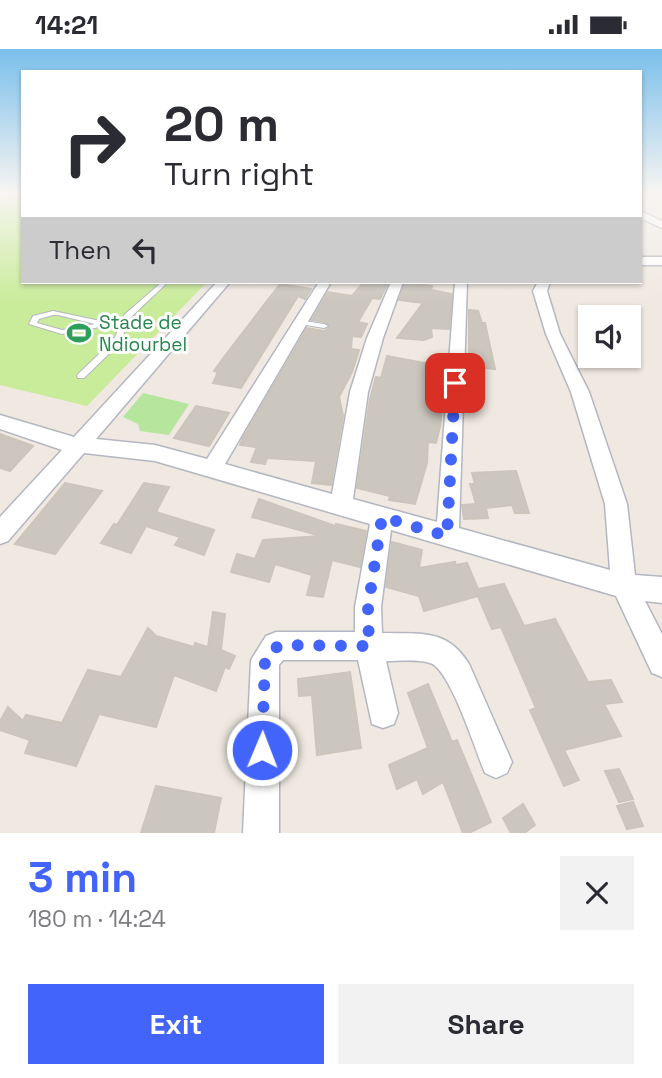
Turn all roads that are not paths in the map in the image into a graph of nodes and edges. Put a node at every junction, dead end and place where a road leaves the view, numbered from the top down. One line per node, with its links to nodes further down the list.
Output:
1 (642, 261): 2 (street)
2 (662, 261)
3 (163, 284): 11 (lane)
4 (222, 284): 15 (street)
5 (320, 284): 9 (street)
6 (396, 284): 17 (street)
7 (461, 284): 20 (street)
8 (543, 284): 21 (street)
9 (300, 322): 12 (lane); 16 (street)
10 (104, 324): 10 (lane); 11 (lane)
11 (123, 324): 13 (lane)
12 (324, 326)
13 (81, 376)
14 (0, 422): 15 (street)
15 (80, 445): 16 (street); 19 (street)
16 (212, 469): 17 (street)
17 (341, 506): 18 (street)
18 (382, 517): 20 (street); 23 (street)
19 (0, 533)
20 (447, 536): 21 (street)
21 (624, 586): 22 (street); 24 (street)
22 (662, 590)
23 (369, 646): 25 (street); 26 (street); 27 (street)
24 (662, 663)
25 (383, 713)
26 (496, 762)
27 (261, 833)

